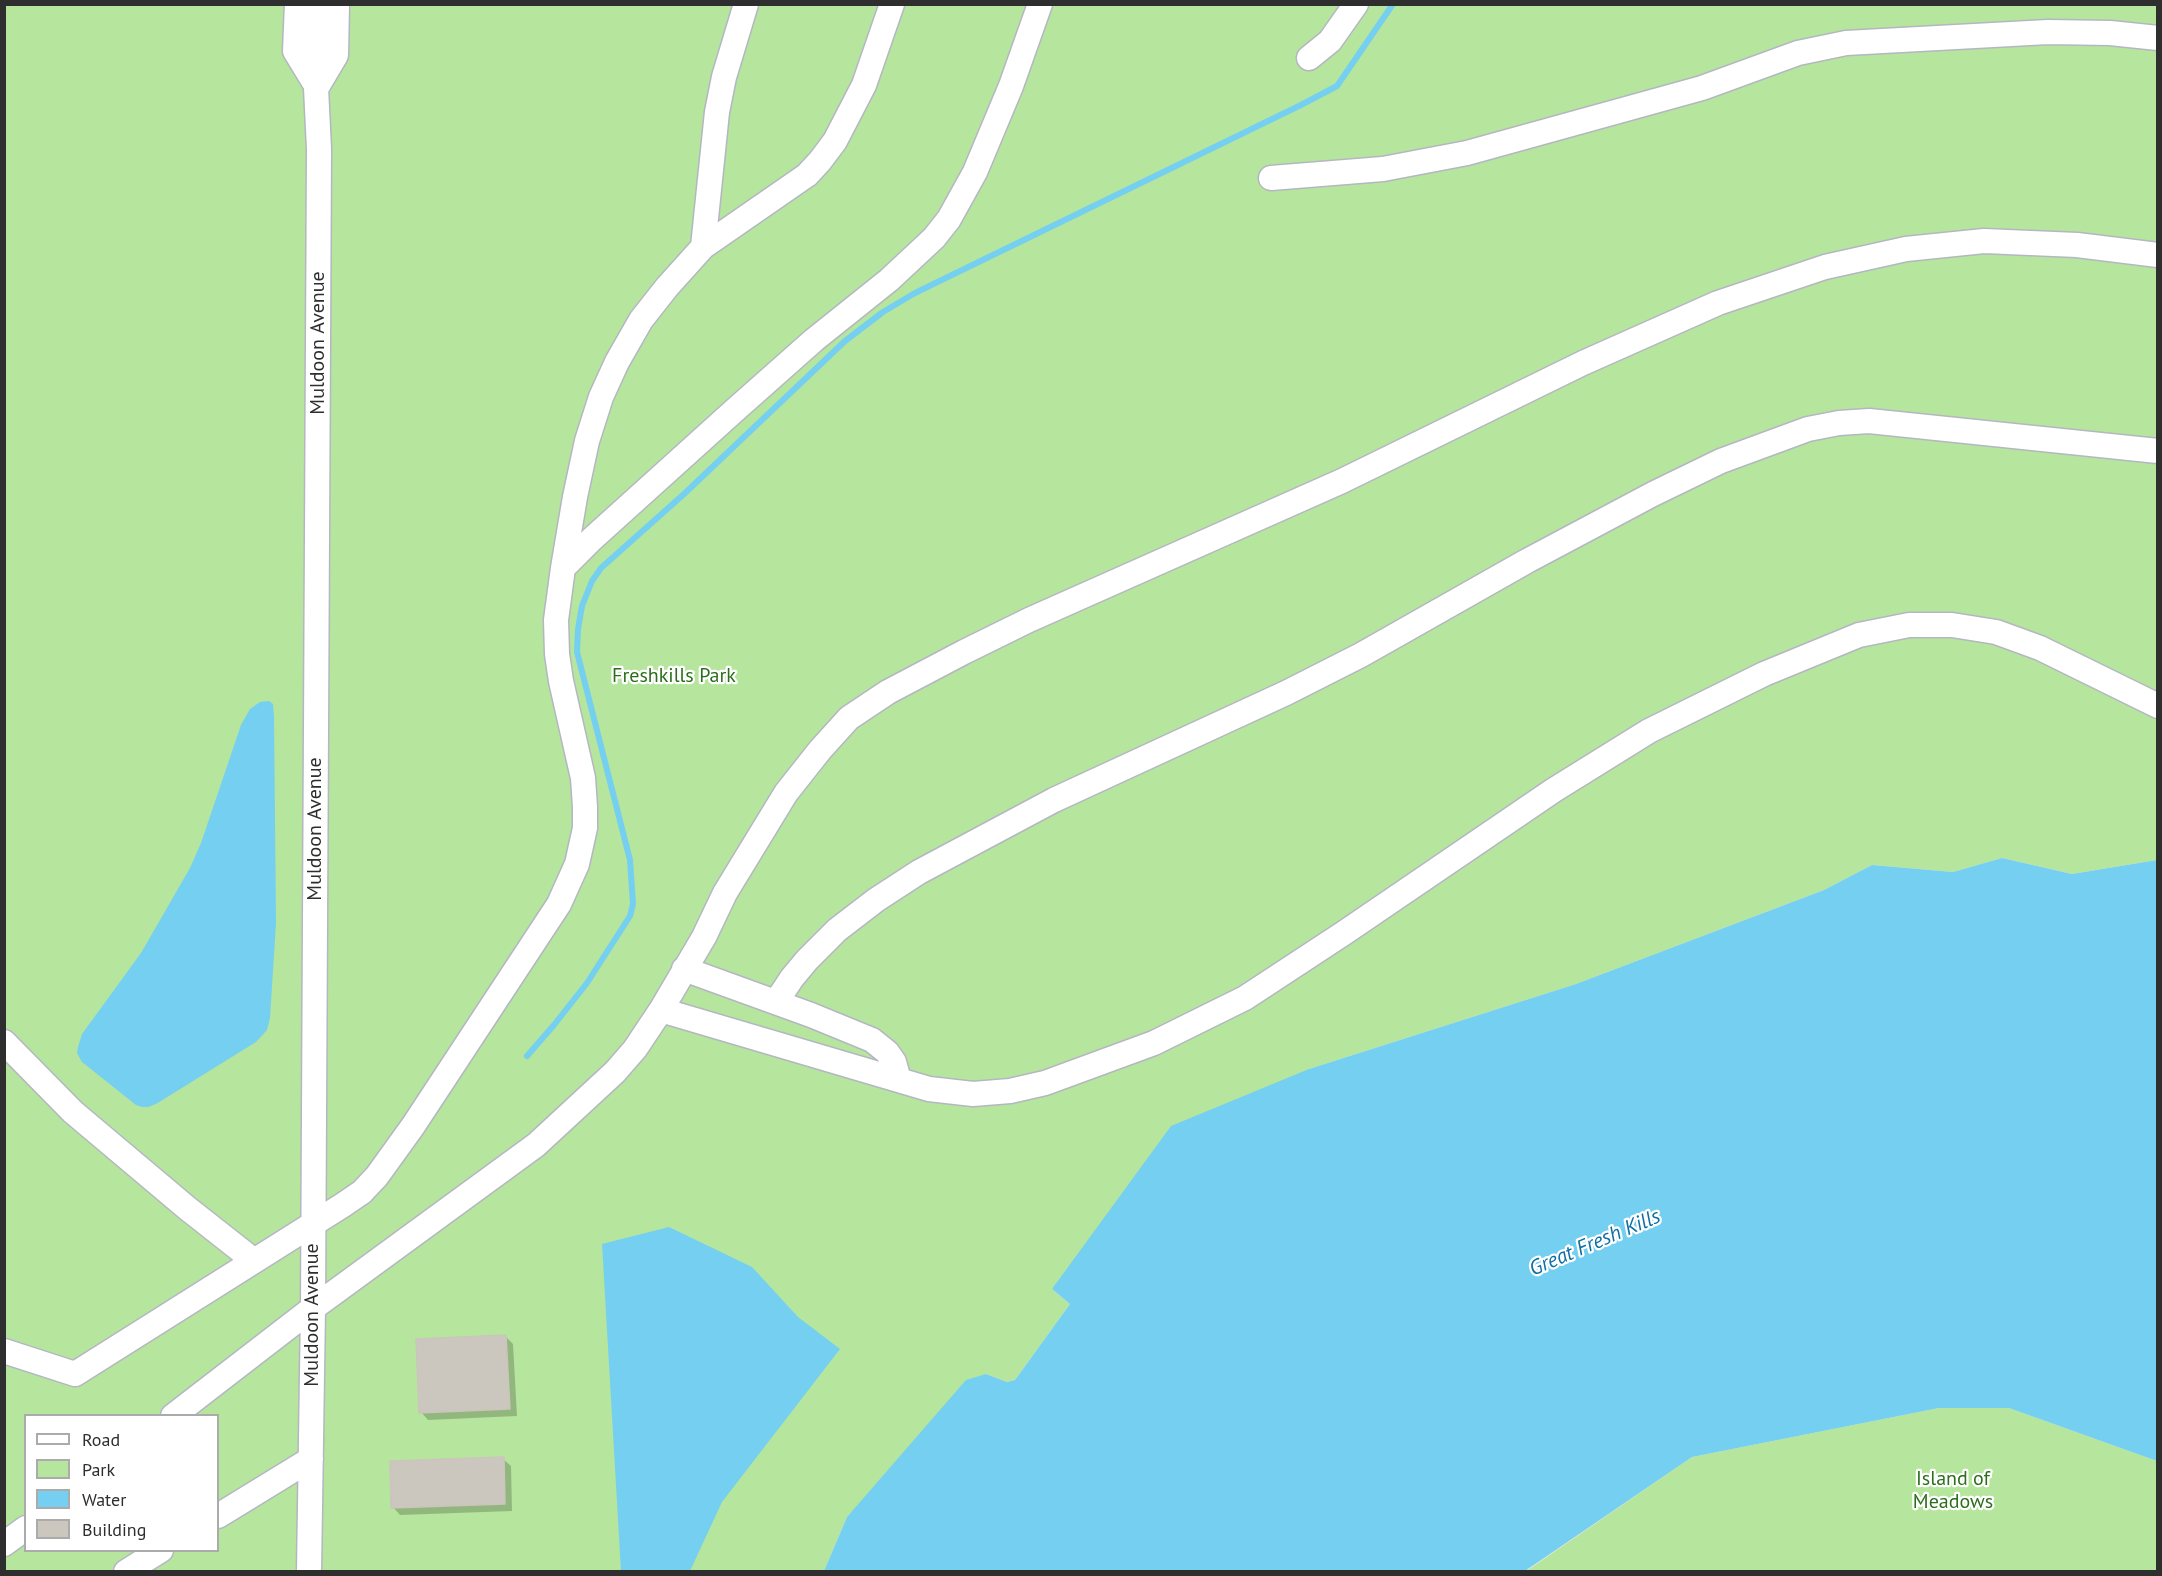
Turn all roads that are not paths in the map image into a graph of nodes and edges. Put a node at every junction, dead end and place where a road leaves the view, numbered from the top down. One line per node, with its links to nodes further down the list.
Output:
1 (297, 4): 10 (street, Muldoon Avenue)
2 (316, 4): 10 (street, Muldoon Avenue)
3 (337, 4): 10 (street)
4 (746, 4): 12 (street)
5 (892, 4): 12 (street)
6 (1040, 4): 15 (street)
7 (1352, 6): 9 (street)
8 (2157, 38): 11 (street)
9 (1309, 58)
10 (317, 87): 22 (street, Muldoon Avenue)
11 (1271, 178)
12 (703, 247): 15 (street)
13 (2157, 255): 17 (street)
14 (2157, 451): 18 (street)
15 (563, 568): 22 (street)
16 (2157, 706): 21 (street)
17 (684, 969): 18 (street); 19 (street)
18 (776, 1002): 21 (street)
19 (661, 1010): 21 (street); 24 (street)
20 (4, 1042): 23 (street)
21 (899, 1080)
22 (313, 1222): 23 (street); 24 (street, Muldoon Avenue)
23 (253, 1260): 25 (street)
24 (313, 1308): 26 (street); 27 (street, Muldoon Avenue)
25 (4, 1351)
26 (176, 1414)
27 (311, 1459): 28 (street); 33 (street, Muldoon Avenue)
28 (219, 1515)
29 (24, 1529): 30 (street)
30 (4, 1544)
31 (159, 1552): 32 (street)
32 (126, 1572)
33 (309, 1572)

